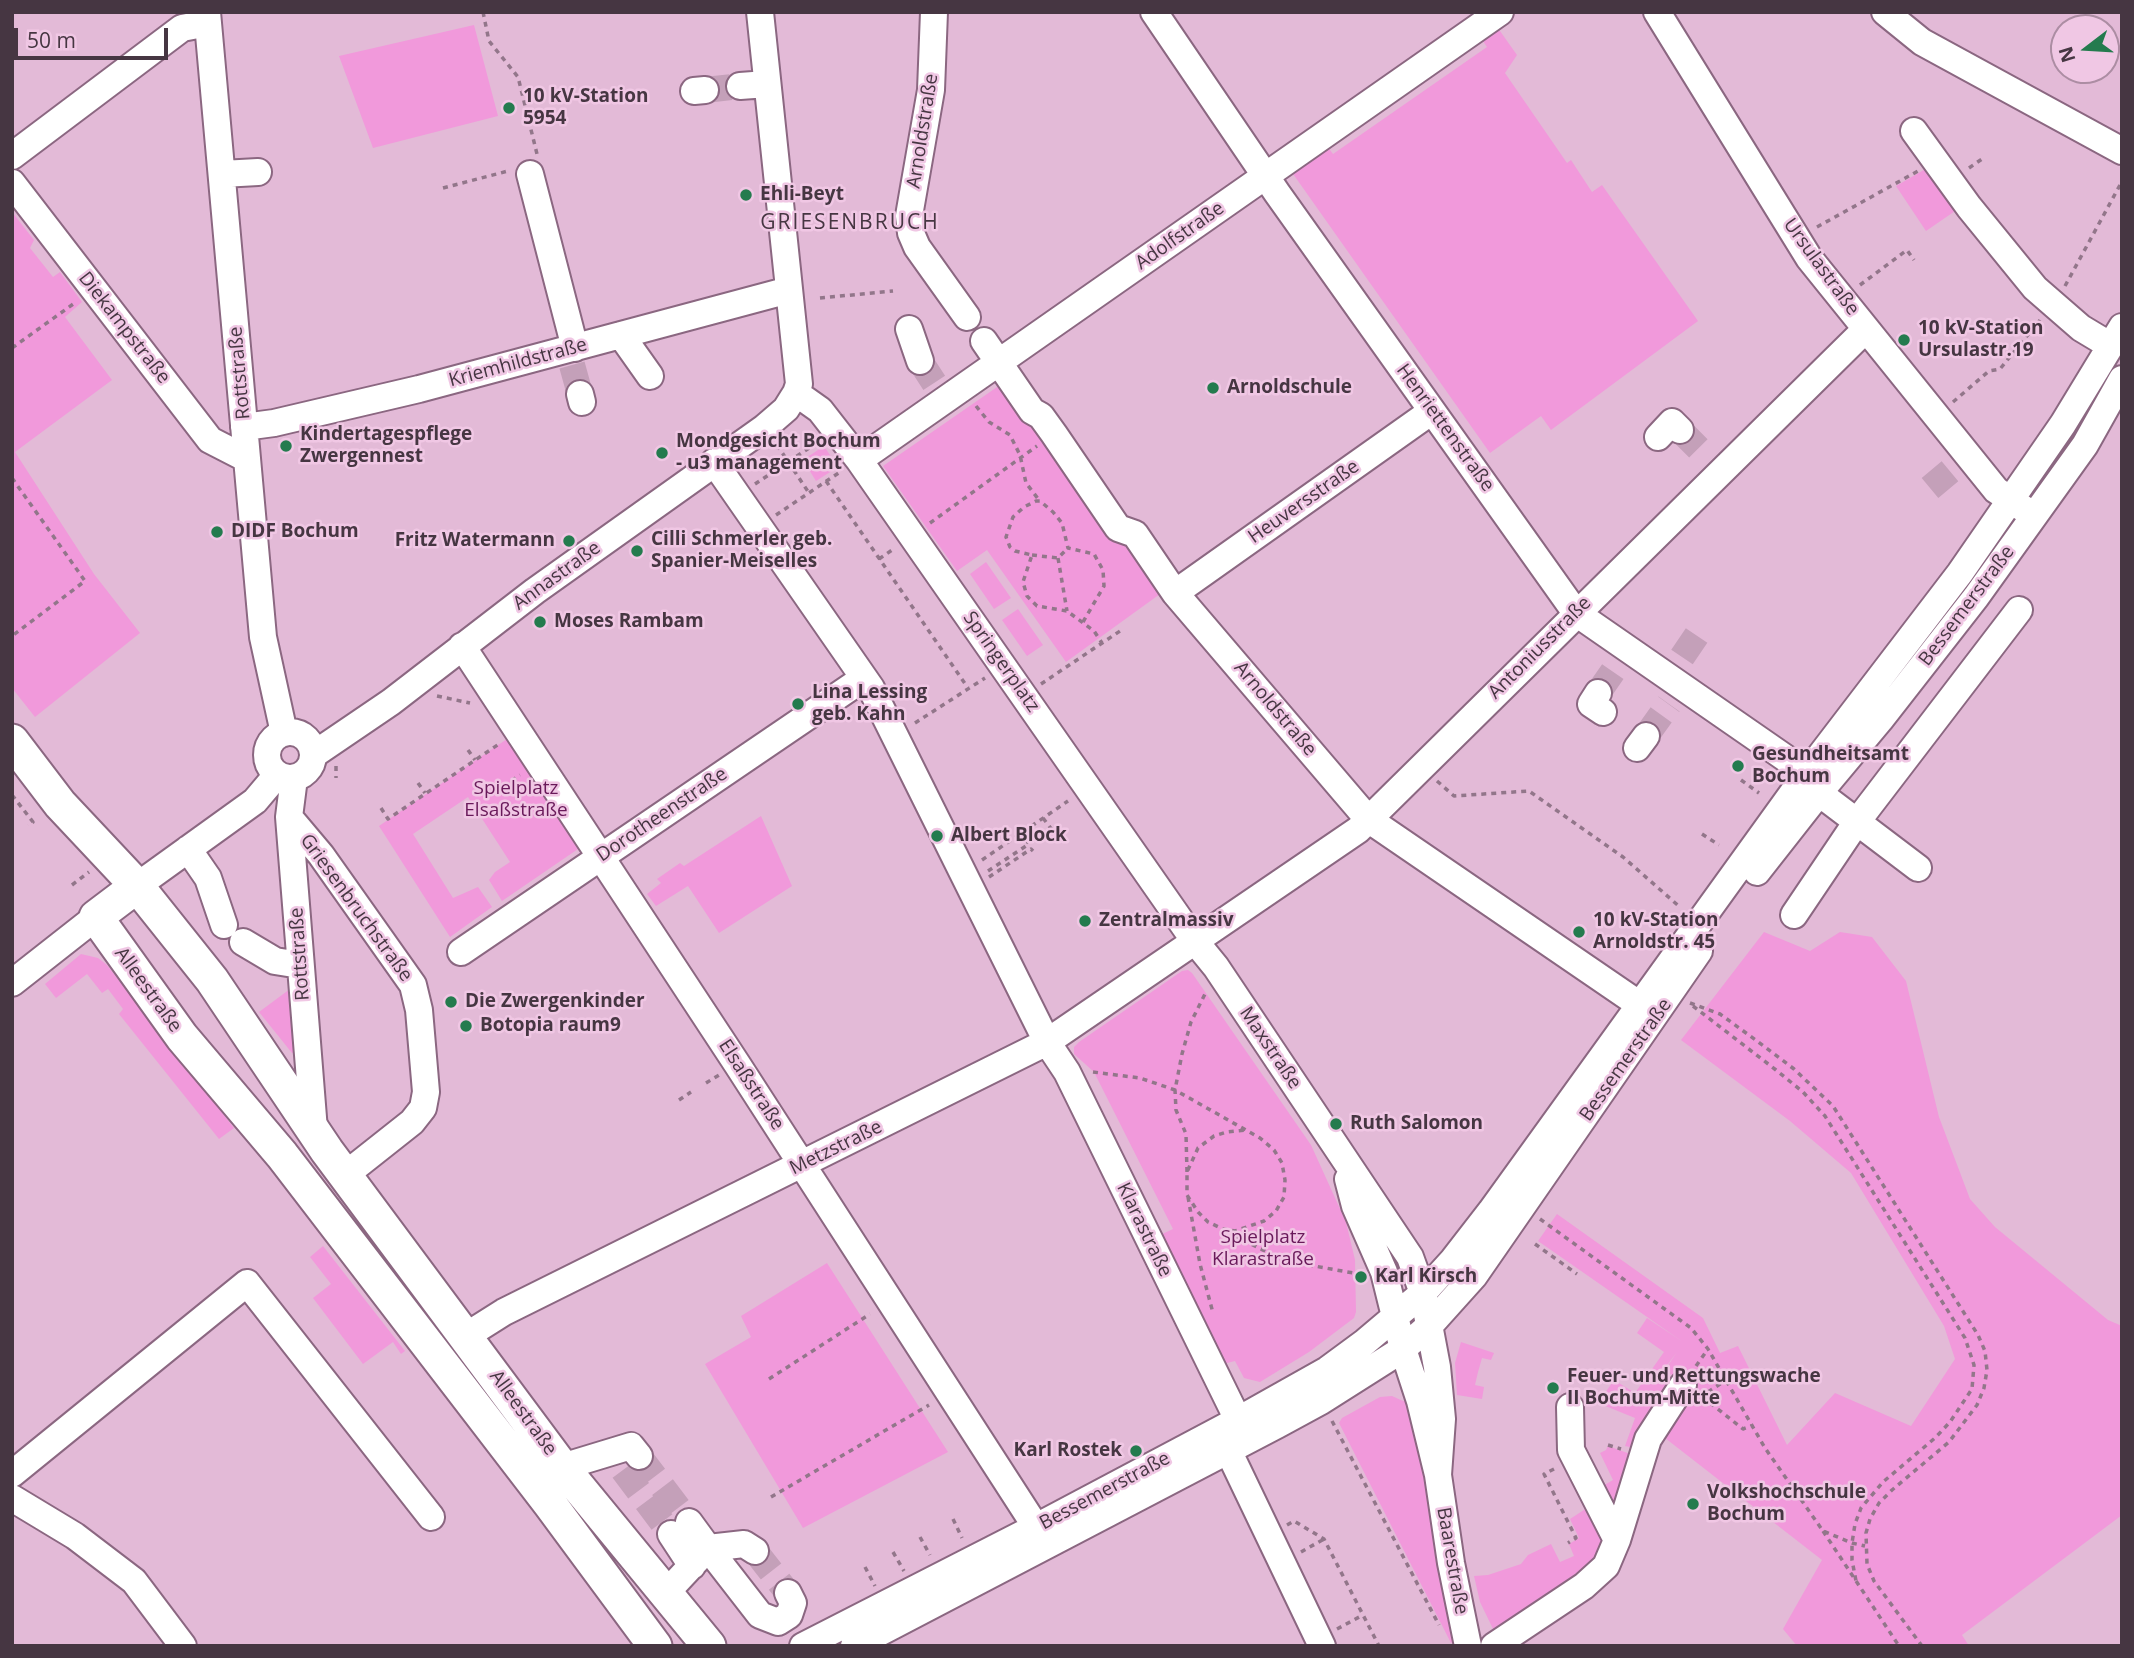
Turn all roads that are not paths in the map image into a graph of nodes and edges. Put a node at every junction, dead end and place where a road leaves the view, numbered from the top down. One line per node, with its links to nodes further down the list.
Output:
1 (760, 12): 8 (street)
2 (934, 12): 19 (street, Arnoldstraße)
3 (1154, 12): 16 (street, Henriettenstraße)
4 (1500, 12): 16 (street, Adolfstraße)
5 (1657, 12): 21 (street, Ursulastraße)
6 (1885, 12): 11 (street)
7 (208, 18): 12 (street); 14 (street, Rottstraße)
8 (767, 84): 9 (street); 18 (street)
9 (740, 86)
10 (1914, 131): 23 (street)
11 (2122, 151)
12 (12, 156)
13 (258, 172): 14 (street)
14 (222, 174): 32 (street, Rottstraße)
15 (530, 174): 25 (street)
16 (1266, 176): 27 (street, Adolfstraße); 31 (street, Henriettenstraße)
17 (12, 183): 33 (street, Diekampstraße)
18 (789, 290): 22 (street, Kriemhildstraße); 30 (street)
19 (967, 317)
20 (909, 329): 26 (street)
21 (1866, 329): 36 (street, Ursulastraße); 39 (street, Antoniusstraße)
22 (621, 335): 25 (street, Kriemhildstraße); 28 (street)
23 (2116, 337): 36 (street, Bessemerstraße)
24 (984, 341): 27 (street, Arnoldstraße)
25 (571, 354): 32 (street, Kriemhildstraße)
26 (920, 361)
27 (999, 362): 34 (street, Adolfstraße); 37 (street, Arnoldstraße)
28 (650, 376)
29 (2122, 379): 36 (street, Bessemerstraße)
30 (796, 393): 34 (street, Springerplatz); 35 (street, Annastraße)
31 (1432, 411): 37 (street, Heuversstraße); 39 (street, Henriettenstraße)
32 (244, 427): 33 (street, Rottstraße)
33 (247, 459): 42 (street, Rottstraße)
34 (859, 460): 56 (street, Springerplatz)
35 (714, 462): 40 (street, Annastraße); 41 (street)
36 (2023, 509): 46 (street, Bessemerstraße)
37 (1175, 593): 48 (street, Arnoldstraße)
38 (2019, 610): 49 (street)
39 (1576, 613): 46 (street, Henriettenstraße); 48 (street, Antoniusstraße)
40 (462, 646): 44 (street, Annastraße); 51 (street, Elsaßstraße)
41 (864, 678): 51 (street, Dorotheenstraße); 61 (street)
42 (284, 733): 44 (street); 45 (street, Rottstraße)
43 (12, 741): 53 (main road, Alleestraße)
44 (313, 755): 45 (street)
45 (286, 776): 47 (street, Rottstraße); 50 (street)
46 (1813, 783): 49 (street, Henriettenstraße); 60 (street, Bessemerstraße); 69 (street, Bessemerstraße)
47 (289, 817): 58 (street, Rottstraße); 65 (street, Griesenbruchstraße)
48 (1368, 819): 56 (street, Antoniusstraße); 60 (street, Arnoldstraße)
49 (1856, 823): 52 (street, Henriettenstraße); 54 (street)
50 (188, 849): 53 (street); 58 (street)
51 (601, 856): 57 (street, Dorotheenstraße); 64 (street, Elsaßstraße)
52 (1918, 868)
53 (137, 886): 55 (main road); 62 (main road, Alleestraße)
54 (1794, 915)
55 (96, 917): 59 (street); 66 (main road, Alleestraße)
56 (1194, 940): 61 (street, Metzstraße); 63 (street, Maxstraße)
57 (461, 952)
58 (300, 965): 62 (street, Rottstraße)
59 (12, 983)
60 (1640, 1005): 67 (street, Bessemerstraße)
61 (1047, 1042): 64 (street, Metzstraße); 74 (street, Klarastraße)
62 (314, 1130): 65 (main road, Alleestraße)
63 (1343, 1157): 67 (street, Maxstraße); 68 (street, Maxstraße)
64 (802, 1165): 70 (street, Metzstraße); 82 (street, Elsaßstraße)
65 (345, 1175): 66 (main road); 70 (main road, Alleestraße)
66 (315, 1198): 90 (main road, Alleestraße)
67 (1423, 1293): 68 (street, Bessemerstraße); 69 (street)
68 (1395, 1317): 71 (street); 74 (street, Bessemerstraße)
69 (1430, 1325): 71 (street, Bessemerstraße); 79 (street, Baarestraße)
70 (466, 1336): 77 (main road, Alleestraße)
71 (1403, 1349): 75 (street, Bessemerstraße); 79 (street, Baarestraße)
72 (1683, 1385): 84 (street)
73 (1570, 1406): 84 (street)
74 (1238, 1420): 82 (street, Bessemerstraße)
75 (1228, 1450): 93 (street, Bessemerstraße); 94 (street)
76 (624, 1459): 77 (street)
77 (562, 1467): 87 (main road, Alleestraße)
78 (12, 1474): 81 (street)
79 (1438, 1475): 95 (street, Baarestraße)
80 (12, 1498): 89 (street)
81 (430, 1517)
82 (1036, 1527): 92 (street, Bessemerstraße)
83 (680, 1528): 86 (street)
84 (1617, 1540): 96 (street)
85 (750, 1548): 86 (street)
86 (700, 1557): 87 (street); 88 (street)
87 (666, 1593): 91 (main road, Alleestraße)
88 (788, 1593)
89 (183, 1646)
90 (655, 1646)
91 (709, 1646)
92 (803, 1646)
93 (854, 1646)
94 (1322, 1646)
95 (1468, 1646)
96 (1494, 1646)

